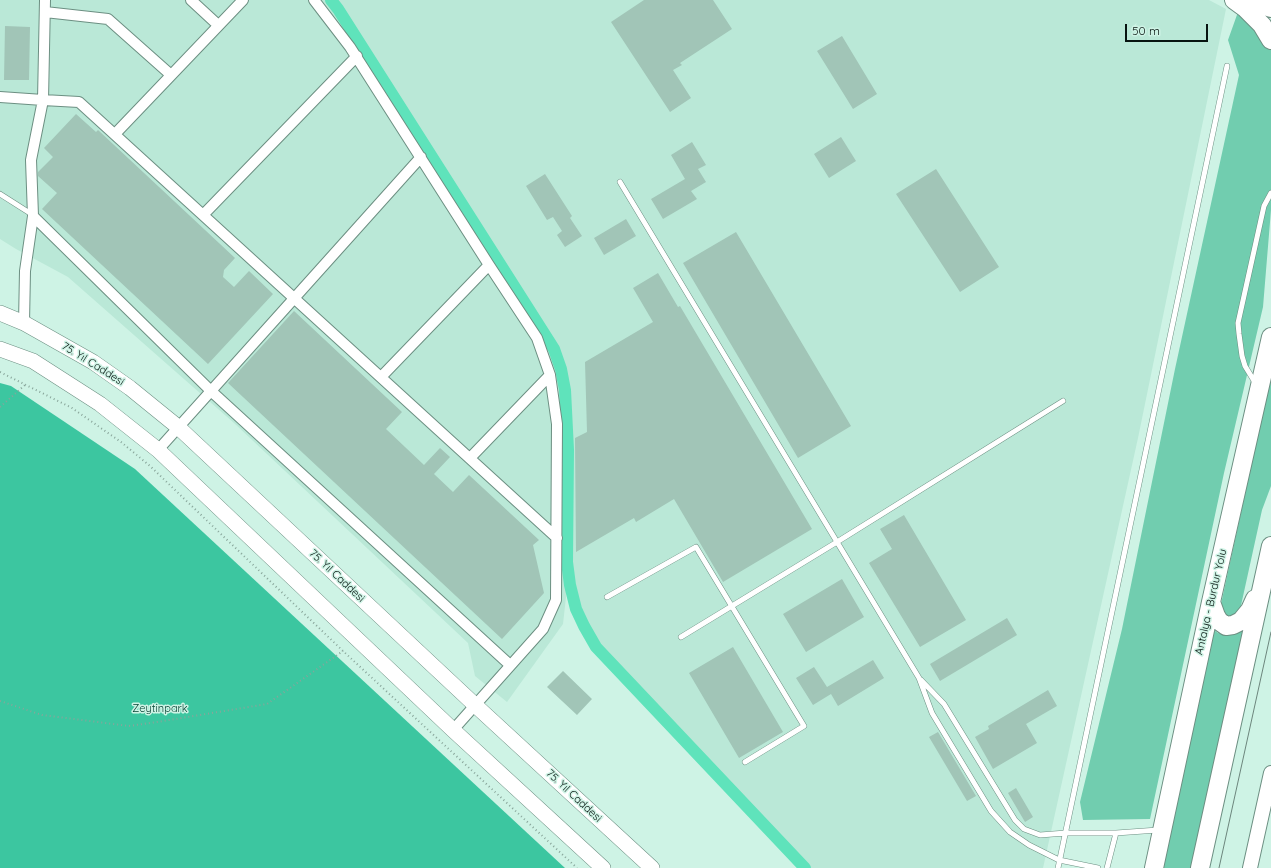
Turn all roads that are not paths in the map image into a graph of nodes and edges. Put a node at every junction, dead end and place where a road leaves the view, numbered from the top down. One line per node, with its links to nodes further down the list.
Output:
1 (45, 0): 8 (street)
2 (191, 0): 9 (street)
3 (243, 0): 9 (street)
4 (314, 0): 11 (street)
5 (1234, 0): 10 (highway)
6 (1247, 0): 7 (highway)
7 (1271, 8)
8 (44, 12): 13 (street); 15 (street)
9 (218, 25): 13 (street)
10 (1271, 40)
11 (357, 56): 17 (street); 21 (street)
12 (1227, 66): 53 (lane)
13 (171, 75): 16 (street)
14 (0, 97): 15 (street)
15 (43, 100): 16 (street); 22 (street)
16 (115, 134): 21 (street)
17 (421, 157): 23 (street); 24 (street)
18 (620, 182): 38 (lane)
19 (1271, 193): 31 (lane)
20 (0, 194): 22 (lane)
21 (203, 215): 24 (street)
22 (33, 216): 26 (street); 32 (street)
23 (489, 265): 29 (street); 30 (street)
24 (294, 298): 30 (street); 32 (street)
25 (0, 314): 26 (main road, 75. Yıl Caddesi)
26 (24, 323): 34 (main road, 75. Yıl Caddesi)
27 (1271, 337): 31 (highway, Antalya - Burdur Yolu)
28 (0, 349): 35 (main road)
29 (550, 375): 36 (street); 37 (street)
30 (381, 377): 36 (street)
31 (1259, 390): 42 (highway, Antalya - Burdur Yolu)
32 (211, 391): 34 (street); 45 (street)
33 (1063, 401): 38 (lane)
34 (178, 427): 35 (street); 47 (main road, 75. Yıl Caddesi)
35 (158, 450): 48 (main road)
36 (470, 458): 37 (street)
37 (557, 538): 45 (street)
38 (837, 542): 43 (lane); 46 (lane)
39 (1271, 546): 40 (highway)
40 (1262, 588): 42 (highway); 63 (highway)
41 (607, 598): 43 (lane)
42 (1211, 602): 52 (highway, Antalya - Burdur Yolu)
43 (732, 606): 44 (lane); 49 (lane)
44 (681, 637)
45 (510, 665): 47 (street)
46 (919, 678): 51 (lane); 55 (lane)
47 (475, 705): 48 (street); 58 (main road, 75. Yıl Caddesi)
48 (453, 730): 57 (main road)
49 (745, 762)
50 (1271, 773): 64 (street)
51 (1022, 827): 53 (lane); 55 (lane)
52 (1161, 830): 54 (lane); 62 (highway, Antalya - Burdur Yolu)
53 (1066, 833): 54 (lane); 56 (lane)
54 (1116, 833): 61 (lane)
55 (1016, 836): 56 (lane)
56 (1059, 860): 59 (lane); 60 (lane)
57 (603, 868)
58 (652, 868)
59 (1058, 868)
60 (1098, 868)
61 (1107, 868)
62 (1154, 868)
63 (1200, 868)
64 (1250, 868)

